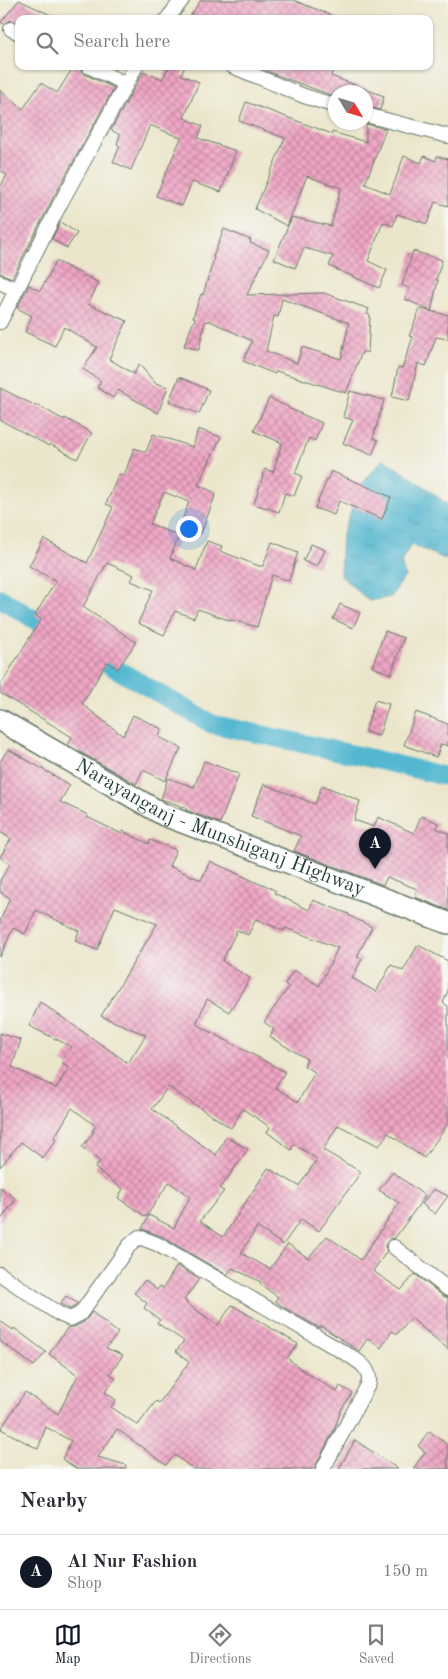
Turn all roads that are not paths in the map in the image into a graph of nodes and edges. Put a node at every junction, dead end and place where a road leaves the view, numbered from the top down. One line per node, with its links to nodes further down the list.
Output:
1 (182, 0): 2 (street)
2 (170, 15)
3 (96, 70): 6 (street)
4 (134, 70): 6 (street)
5 (242, 70): 7 (street)
6 (126, 84): 11 (street)
7 (328, 104)
8 (373, 117): 9 (street)
9 (448, 136)
10 (0, 282): 11 (street)
11 (16, 290): 12 (street)
12 (0, 322)
13 (0, 720): 14 (main road, Narayanganj - Munshiganj Highway)
14 (448, 923)
15 (394, 1247): 17 (street)
16 (0, 1274): 18 (street)
17 (448, 1288)
18 (323, 1469)

